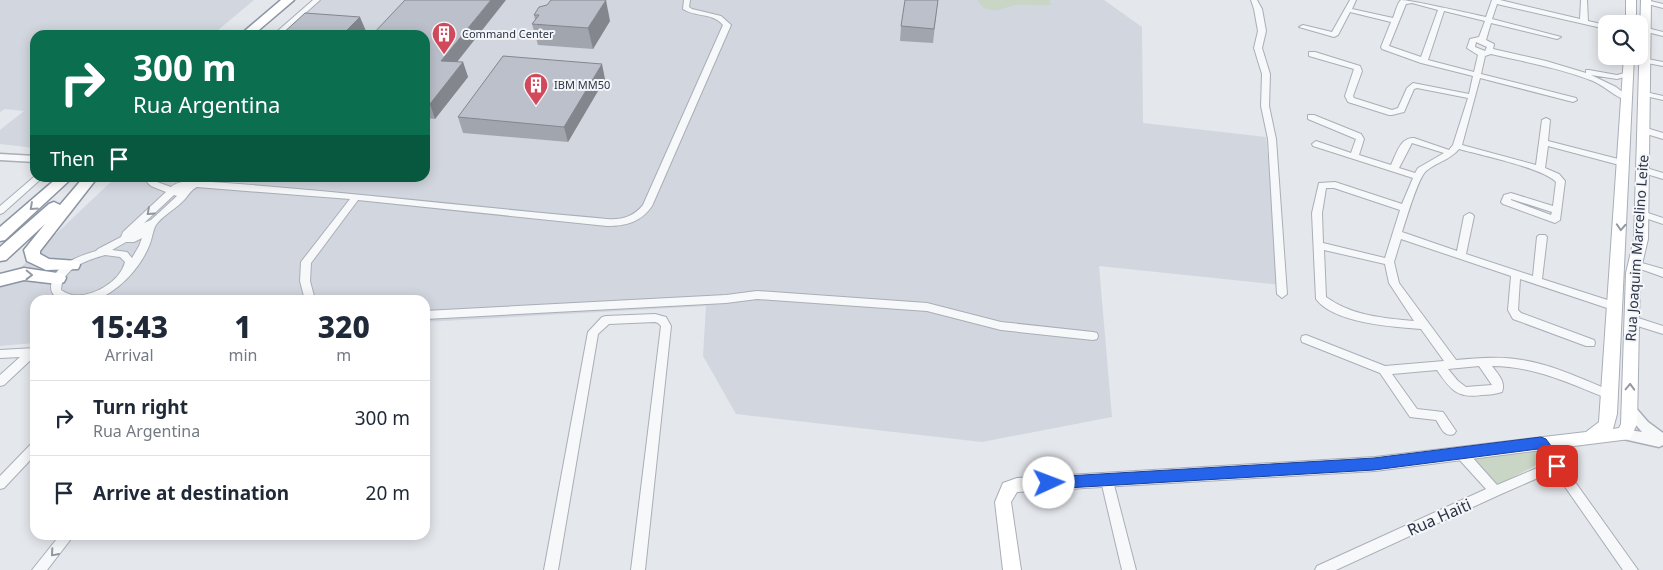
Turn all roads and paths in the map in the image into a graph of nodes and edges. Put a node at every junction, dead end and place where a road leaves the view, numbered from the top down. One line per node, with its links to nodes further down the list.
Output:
1 (276, 0): 23 (highway)
2 (288, 0): 24 (highway)
3 (317, 0): 25 (street)
4 (687, 0): 69 (street)
5 (1254, 0): 95 (street)
6 (1353, 0): 14 (street)
7 (1495, 0): 15 (street); 18 (street)
8 (1539, 0): 15 (street)
9 (1584, 0): 20 (street)
10 (1631, 0): 16 (main road)
11 (1646, 1): 12 (street); 17 (main road, Rua Joaquim Marcelino Leite)
12 (1663, 6)
13 (1442, 8): 18 (street); 19 (street); 33 (street)
14 (1349, 10): 19 (street); 22 (street)
15 (1538, 12): 20 (street)
16 (1631, 15)
17 (1646, 15)
18 (1490, 20): 28 (street); 29 (street)
19 (1396, 21): 33 (street)
20 (1584, 22): 21 (street)
21 (1598, 25)
22 (1303, 27)
23 (240, 30)
24 (252, 30)
25 (284, 30)
26 (1648, 30): 27 (street)
27 (1663, 34)
28 (1558, 38)
29 (1482, 40): 30 (street); 30 (street)
30 (1488, 51): 37 (street); 38 (street); 40 (street)
31 (1312, 54): 41 (street)
32 (1648, 60): 34 (street)
33 (1424, 61): 37 (street)
34 (1663, 64)
35 (1626, 65): 38 (main road, Rua Joaquim Marcelino Leite)
36 (1642, 65): 39 (main road, Rua Joaquim Marcelino Leite)
37 (1477, 74): 41 (street); 43 (street)
38 (1623, 75): 40 (main road, Rua Joaquim Marcelino Leite)
39 (1644, 89): 42 (street); 46 (main road, Rua Joaquim Marcelino Leite)
40 (1622, 94): 46 (main road); 54 (main road, Rua Joaquim Marcelino Leite)
41 (1472, 97): 50 (street)
42 (1663, 98)
43 (1573, 100)
44 (1311, 118): 52 (street)
45 (1546, 120): 48 (street)
46 (1643, 130): 47 (street); 57 (main road, Rua Joaquim Marcelino Leite)
47 (1663, 136)
48 (1544, 142): 54 (street); 56 (street)
49 (1316, 144): 52 (street)
50 (1454, 149): 55 (street); 56 (street); 59 (street)
51 (0, 157): 53 (street)
52 (1354, 157): 55 (street)
53 (30, 159)
54 (1623, 163): 60 (main road, Rua Joaquim Marcelino Leite)
55 (1394, 169): 59 (street)
56 (1540, 169): 73 (street)
57 (1643, 176): 58 (street); 60 (main road); 71 (main road, Rua Joaquim Marcelino Leite)
58 (1663, 176)
59 (1418, 177): 70 (street)
60 (1623, 177): 68 (main road, Rua Joaquim Marcelino Leite)
61 (33, 182): 72 (street)
62 (81, 182): 82 (highway)
63 (87, 182): 88 (highway)
64 (152, 182): 67 (street)
65 (163, 182): 67 (street)
66 (56, 183): 78 (highway, one-way to 78)
67 (180, 190): 69 (street); 76 (street); 79 (street, one-way to 79)
68 (1623, 196): 71 (main road); 99 (main road, Rua Joaquim Marcelino Leite, one-way to 99)
69 (355, 198): 98 (street)
70 (1404, 208): 77 (street); 81 (street)
71 (1642, 208): 75 (street); 87 (main road, Rua Joaquim Marcelino Leite)
72 (0, 211)
73 (1557, 211): 73 (street)
74 (1469, 216): 84 (street)
75 (1663, 221)
76 (154, 222): 79 (street); 89 (street)
77 (1396, 234): 84 (street); 86 (street)
78 (0, 236)
79 (129, 237): 83 (street); 85 (street)
80 (1542, 237): 94 (street)
81 (1318, 244): 86 (street); 102 (street)
82 (0, 256)
83 (91, 256): 85 (street); 88 (street)
84 (1461, 256): 90 (street)
85 (129, 257): 89 (street)
86 (1389, 262): 102 (street)
87 (1635, 264): 91 (street); 101 (main road, Rua Joaquim Marcelino Leite)
88 (72, 265): 92 (street)
89 (130, 269): 97 (street)
90 (1516, 273): 94 (street); 106 (street)
91 (1663, 273)
92 (58, 278): 93 (highway, one-way to 92); 96 (street)
93 (0, 280)
94 (1537, 280): 99 (street)
95 (1282, 294)
96 (62, 295)
97 (92, 295)
98 (309, 295)
99 (1616, 307): 115 (main road, Rua Joaquim Marcelino Leite)
100 (430, 316): 104 (street)
101 (1632, 320): 103 (street); 116 (main road, Rua Joaquim Marcelino Leite, one-way to 101)
102 (1423, 325): 111 (street)
103 (1663, 330)
104 (1093, 336)
105 (1306, 339): 113 (street)
106 (1590, 343)
107 (30, 352): 108 (street)
108 (0, 354)
109 (30, 355): 114 (street)
110 (1482, 361): 111 (street); 112 (street); 115 (street)
111 (1453, 364): 112 (street)
112 (1441, 367): 113 (street)
113 (1384, 370): 117 (street)
114 (0, 382)
115 (1610, 395): 119 (main road, Rua Joaquim Marcelino Leite)
116 (1630, 411): 118 (main road, Rua Joaquim Marcelino Leite); 120 (street)
117 (1450, 430)
118 (1624, 434): 119 (main road); 120 (street)
119 (1592, 436): 121 (main road)
120 (1659, 441)
121 (1541, 443): 123 (main road); 124 (street)
122 (30, 452): 126 (street)
123 (1460, 452): 125 (main road); 127 (street)
124 (1557, 466): 127 (street, Rua Haiti); 135 (street)
125 (1108, 481): 132 (main road); 133 (street)
126 (0, 484)
127 (1495, 491): 134 (street, Rua Haiti)
128 (64, 540): 129 (street, one-way to 129)
129 (39, 570)
130 (551, 570): 131 (street)
131 (639, 570)
132 (1012, 570)
133 (1129, 570)
134 (1322, 570)
135 (1631, 570)

